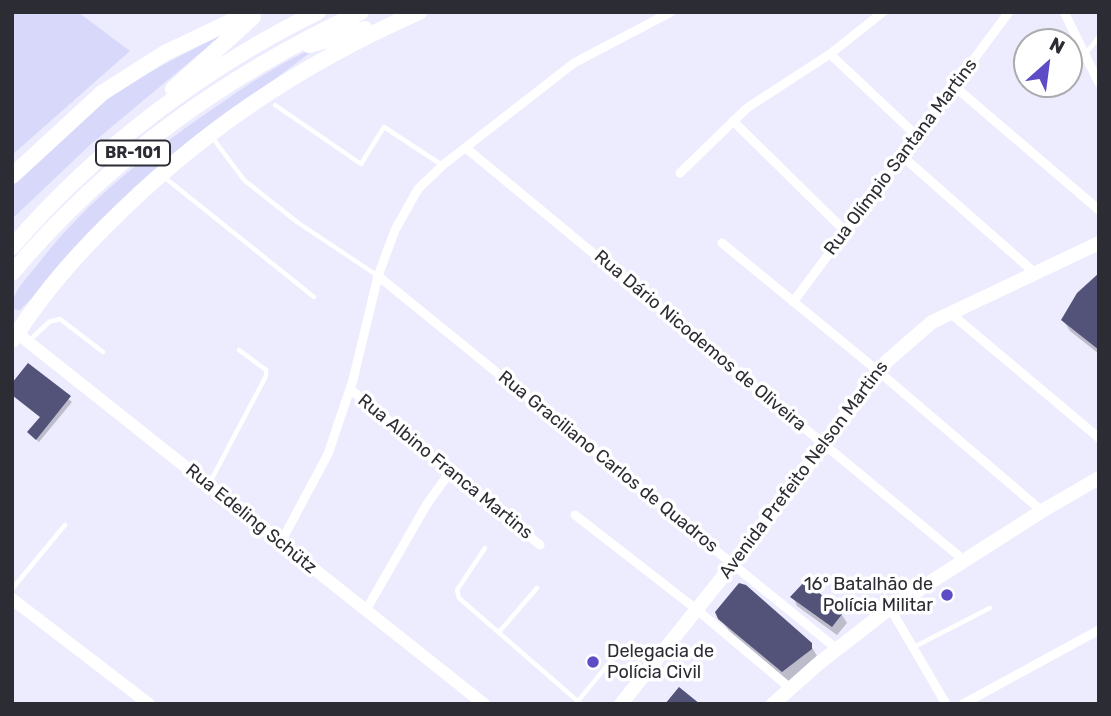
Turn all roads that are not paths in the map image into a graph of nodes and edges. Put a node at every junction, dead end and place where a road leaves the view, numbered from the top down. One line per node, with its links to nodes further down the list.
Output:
1 (251, 12): 25 (highway)
2 (259, 12): 26 (highway)
3 (318, 12): 26 (highway, BR-101)
4 (361, 12): 13 (highway, BR-101)
5 (671, 12): 20 (street)
6 (883, 12): 12 (street)
7 (1009, 12): 15 (street, Rua Olímpio Santana Martins)
8 (1064, 12): 11 (street)
9 (416, 13): 13 (highway); 18 (highway)
10 (1099, 37): 11 (lane)
11 (1085, 53): 14 (street)
12 (830, 54): 17 (street); 19 (street)
13 (273, 56): 32 (highway, BR-101)
14 (1099, 83)
15 (954, 86): 19 (street, Rua Olímpio Santana Martins); 27 (street)
16 (275, 105): 22 (lane)
17 (733, 121): 23 (street); 28 (street)
18 (209, 133): 24 (highway); 34 (lane)
19 (917, 136): 21 (street, Rua Olímpio Santana Martins)
20 (466, 148): 22 (street); 44 (street, Rua Dário Nicodemos de Oliveira)
21 (902, 156): 28 (street, Rua Olímpio Santana Martins); 33 (street)
22 (443, 165): 34 (street)
23 (680, 173)
24 (161, 174): 35 (lane); 38 (highway)
25 (12, 176)
26 (74, 182): 31 (highway, BR-101)
27 (1099, 210)
28 (845, 231): 36 (street, Rua Olímpio Santana Martins)
29 (722, 243): 36 (street)
30 (1099, 243): 33 (main road, Avenida Prefeito Nelson Martins)
31 (12, 247)
32 (12, 273)
33 (1035, 274): 37 (main road, Avenida Prefeito Nelson Martins)
34 (378, 276): 42 (street); 55 (street, Rua Graciliano Carlos de Quadros)
35 (314, 297)
36 (793, 302): 41 (street)
37 (949, 312): 41 (main road, Avenida Prefeito Nelson Martins); 43 (street)
38 (18, 333): 40 (lane); 47 (main road, Rua Edeling Schütz)
39 (239, 350): 47 (lane)
40 (103, 352)
41 (878, 371): 44 (main road, Avenida Prefeito Nelson Martins); 48 (street)
42 (350, 389): 45 (street, Rua Albino Franca Martins); 51 (street)
43 (1099, 438)
44 (824, 443): 54 (street, Rua Dário Nicodemos de Oliveira); 55 (main road, Avenida Prefeito Nelson Martins)
45 (450, 472): 52 (street, Rua Albino Franca Martins); 62 (street)
46 (1099, 478): 48 (main road)
47 (208, 485): 51 (main road, Rua Edeling Schütz)
48 (1042, 511): 54 (main road)
49 (575, 515): 61 (street)
50 (65, 525): 57 (lane)
51 (281, 542): 62 (main road, Rua Edeling Schütz)
52 (540, 545)
53 (485, 548): 64 (lane)
54 (965, 561): 59 (main road)
55 (733, 564): 61 (main road, Avenida Prefeito Nelson Martins); 66 (street, Rua Graciliano Carlos de Quadros)
56 (537, 587): 64 (lane)
57 (12, 589)
58 (12, 599): 70 (main road)
59 (890, 608): 65 (street); 66 (main road)
60 (990, 608): 65 (lane)
61 (696, 609): 68 (street); 72 (main road, Avenida Prefeito Nelson Martins)
62 (366, 610): 71 (main road, Rua Edeling Schütz)
63 (1099, 630): 75 (street)
64 (499, 632): 69 (lane)
65 (914, 647): 74 (street)
66 (836, 649): 68 (main road)
67 (620, 650): 69 (lane)
68 (790, 688): 73 (main road)
69 (579, 702)
70 (149, 704)
71 (484, 704)
72 (621, 704)
73 (773, 704)
74 (946, 704)
75 (963, 704)

